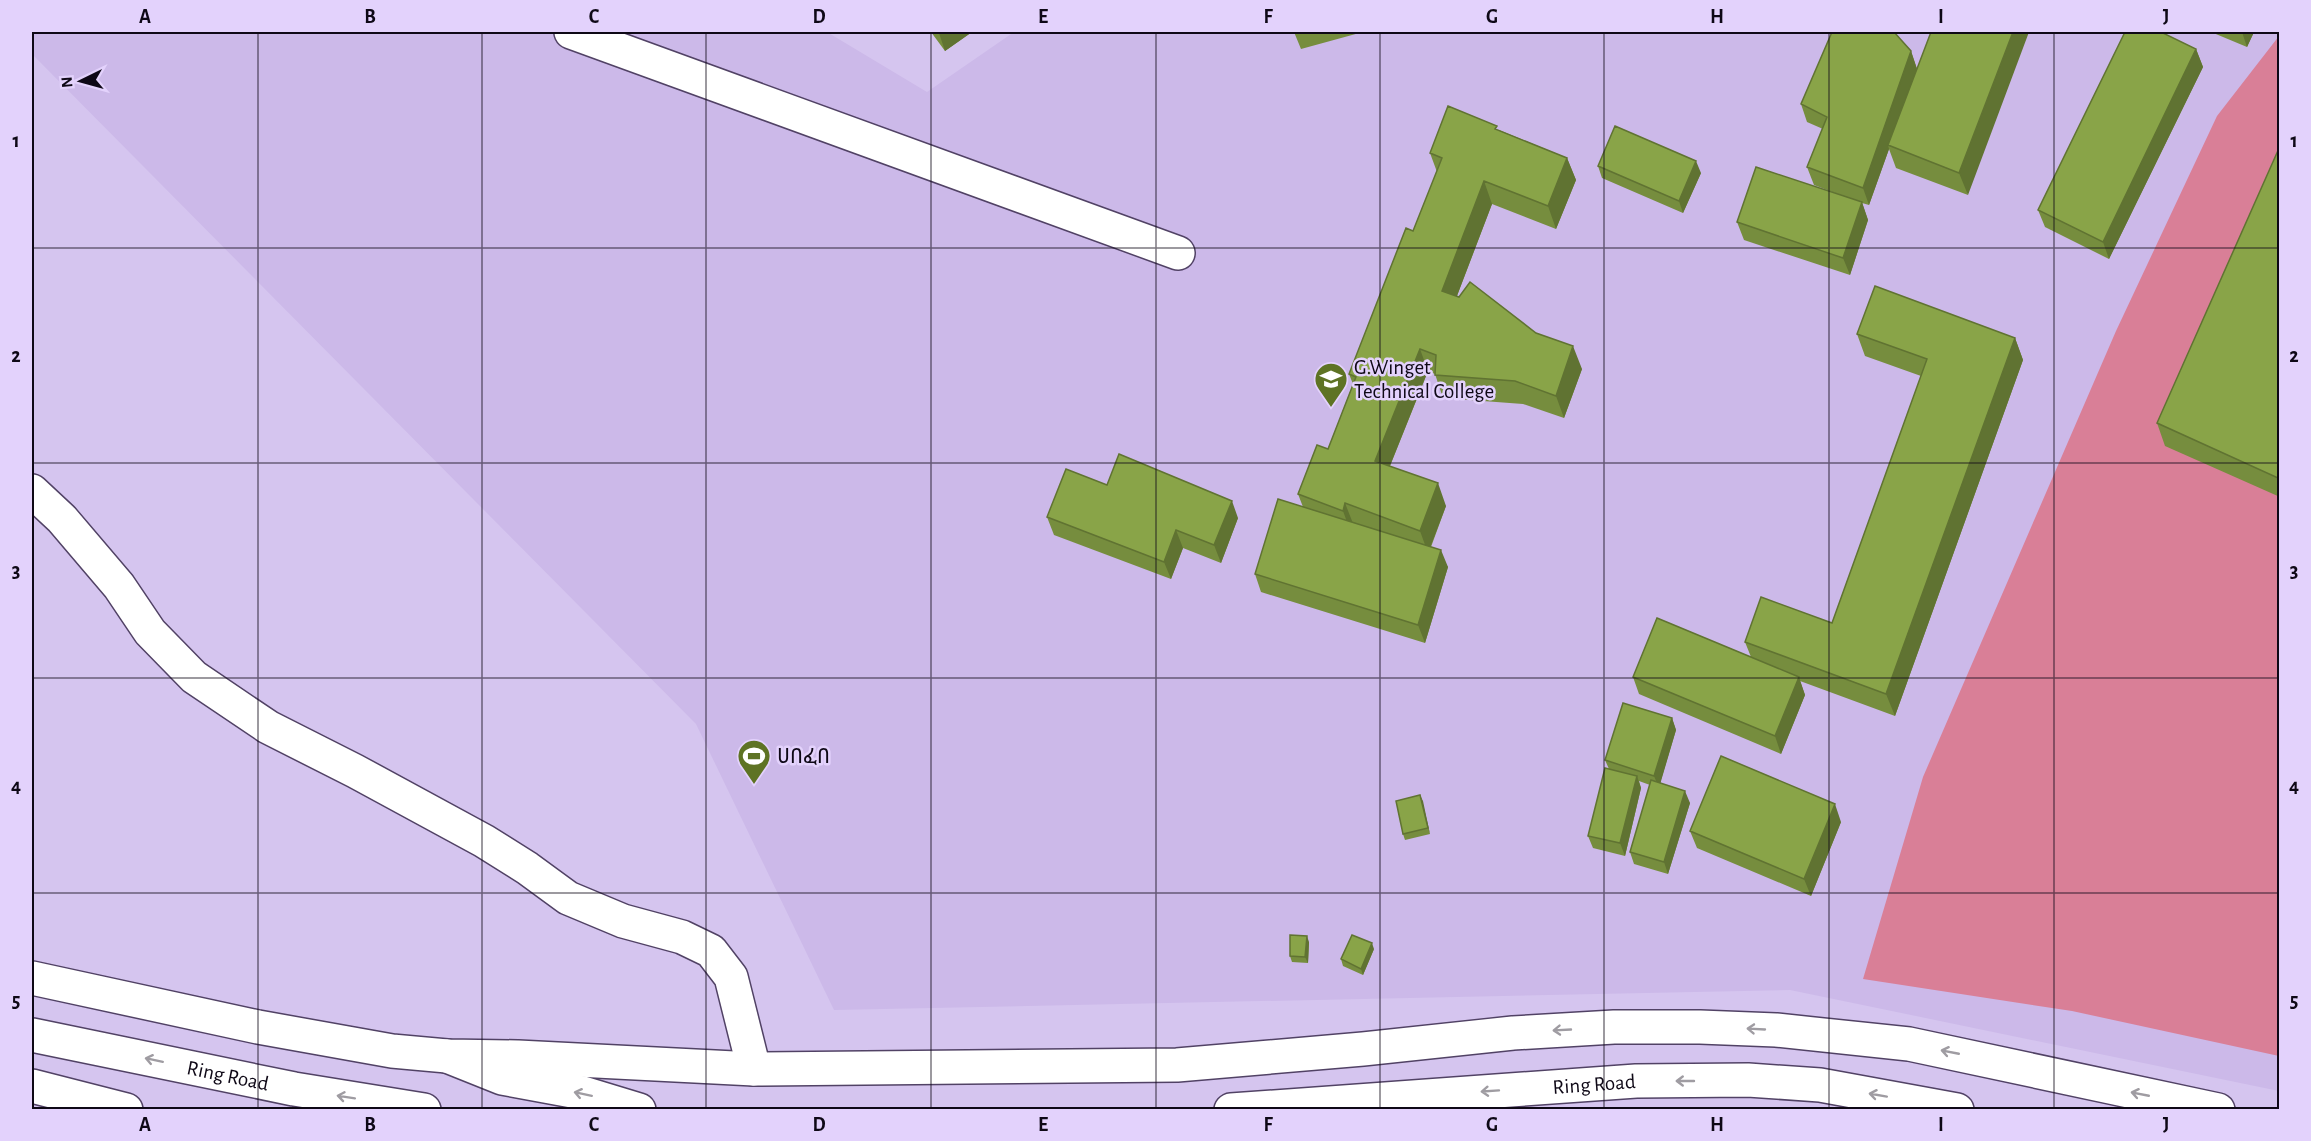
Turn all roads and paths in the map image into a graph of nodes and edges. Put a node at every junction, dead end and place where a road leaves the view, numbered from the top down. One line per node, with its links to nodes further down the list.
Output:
1 (571, 32): 2 (main road)
2 (1178, 253)
3 (32, 491): 7 (main road)
4 (32, 978): 6 (main road)
5 (44, 1038): 10 (main road, Ring Road, one-way to 5)
6 (447, 1056): 7 (main road); 11 (main road, one-way to 6)
7 (754, 1069): 14 (main road, one-way to 7)
8 (39, 1088): 9 (main road)
9 (126, 1110)
10 (424, 1110)
11 (639, 1110)
12 (1232, 1110): 13 (main road, Ring Road, one-way to 12)
13 (1957, 1110)
14 (2218, 1110)

